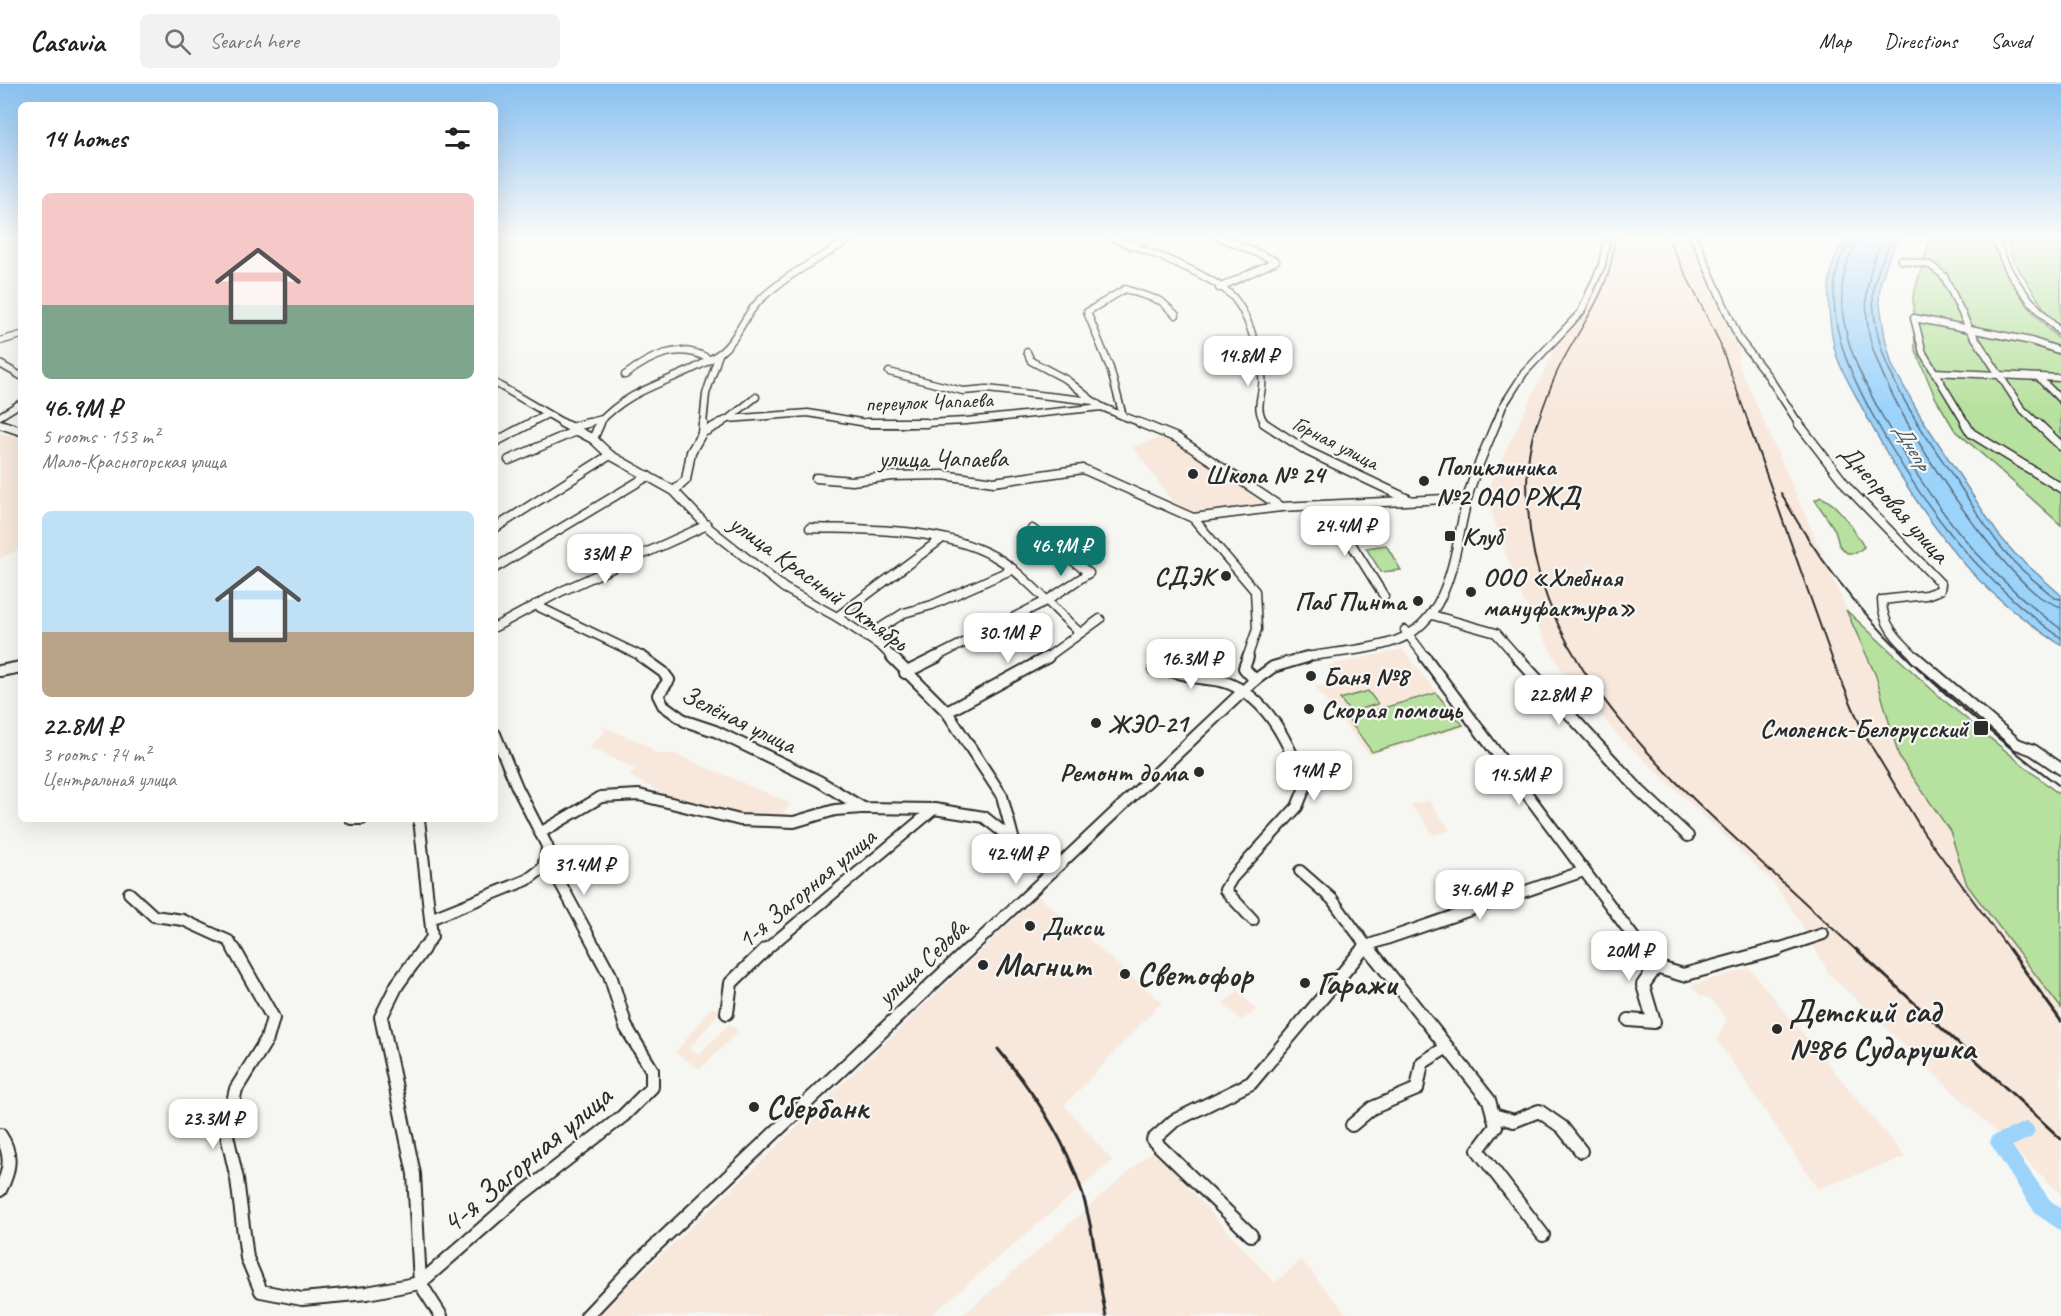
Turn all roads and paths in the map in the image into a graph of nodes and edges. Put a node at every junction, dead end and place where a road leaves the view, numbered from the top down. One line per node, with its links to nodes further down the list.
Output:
1 (770, 294): 16 (street)
2 (1113, 294): 34 (street)
3 (1141, 294): 9 (street)
4 (1231, 294): 51 (street, Горная улица)
5 (1589, 294): 50 (street, улица Седова)
6 (1719, 294): 80 (street, Днепровая улица)
7 (1954, 294): 10 (street)
8 (2028, 294): 11 (street)
9 (1176, 315)
10 (1967, 327): 14 (street); 20 (street); 23 (street)
11 (2061, 333)
12 (18, 336): 13 (street)
13 (0, 341)
14 (2061, 351)
15 (1027, 352): 29 (street)
16 (719, 354): 17 (street); 40 (street)
17 (709, 358): 22 (street); 36 (street)
18 (0, 364): 21 (street)
19 (889, 372): 29 (street)
20 (1934, 372): 23 (street); 48 (street)
21 (18, 374)
22 (625, 375)
23 (2001, 377): 24 (street); 43 (street)
24 (2038, 378): 25 (street); 28 (street)
25 (2061, 378)
26 (498, 385): 32 (street, улица Красный Октябрь)
27 (756, 397): 35 (street)
28 (2061, 400)
29 (1093, 401): 31 (street)
30 (18, 405): 33 (street)
31 (1102, 407): 34 (street, переулок Чапаева); 35 (street, переулок Чапаева)
32 (546, 415): 38 (street, улица Красный Октябрь); 42 (street)
33 (0, 416)
34 (1123, 416): 53 (street, переулок Чапаева)
35 (728, 419): 40 (street, переулок Чапаева)
36 (602, 420): 38 (street); 41 (street)
37 (0, 424): 39 (street)
38 (576, 429): 41 (street, улица Красный Октябрь); 45 (street)
39 (18, 430)
40 (702, 433): 49 (street)
41 (593, 438): 44 (street, улица Красный Октябрь)
42 (498, 440)
43 (2061, 446)
44 (610, 455): 46 (street, улица Красный Октябрь); 56 (street)
45 (509, 460)
46 (648, 476): 49 (street, улица Красный Октябрь); 60 (street)
47 (816, 478): 54 (street, улица Чапаева)
48 (2061, 488)
49 (674, 491): 55 (street, улица Красный Октябрь)
50 (1467, 498): 51 (street); 65 (street, улица Седова)
51 (1411, 500): 52 (street)
52 (1328, 505): 53 (street); 62 (street)
53 (1281, 507): 54 (street)
54 (1192, 518): 76 (street, улица Чапаева)
55 (707, 525): 64 (street); 66 (street, улица Красный Октябрь)
56 (498, 526)
57 (810, 528): 59 (street)
58 (1032, 529): 63 (street)
59 (940, 540): 61 (street); 66 (street)
60 (498, 566)
61 (1012, 569): 63 (street); 71 (street)
62 (1384, 596)
63 (1046, 601): 69 (street); 75 (street)
64 (535, 605): 68 (street); 81 (street, Зелёная улица)
65 (1431, 615): 70 (street, улица Седова); 85 (street)
66 (837, 617): 71 (street, улица Красный Октябрь)
67 (1100, 619): 69 (street)
68 (498, 625)
69 (1079, 632): 78 (street)
70 (1406, 632): 76 (street, улица Седова); 89 (street)
71 (866, 637): 75 (street, улица Красный Октябрь)
72 (18, 668): 74 (street)
73 (1154, 669): 77 (street)
74 (0, 671)
75 (905, 673): 78 (street, улица Красный Октябрь)
76 (1255, 680): 77 (street, улица Седова)
77 (1244, 691): 90 (street, улица Седова); 93 (street)
78 (947, 712): 86 (street, улица Красный Октябрь)
79 (498, 741): 84 (street)
80 (2061, 769)
81 (863, 808): 82 (street); 84 (street)
82 (934, 809): 86 (street); 97 (street, 1-я Загорная улица)
83 (419, 822): 92 (street, 4-я Загорная улица)
84 (540, 833): 87 (street)
85 (1688, 836)
86 (1014, 841): 90 (street)
87 (547, 846): 92 (street); 107 (street, 4-я Загорная улица)
88 (1300, 871): 95 (street)
89 (1584, 871): 95 (street); 96 (street)
90 (1051, 872): 109 (street, улица Седова)
91 (129, 893): 107 (street)
92 (430, 919): 107 (street, 4-я Загорная улица)
93 (1253, 920)
94 (1823, 934): 96 (street)
95 (1366, 946): 99 (street); 105 (street)
96 (1656, 967): 98 (street)
97 (727, 1013)
98 (1629, 1020)
99 (1447, 1047): 100 (street); 101 (street)
100 (1493, 1115): 103 (street); 106 (street)
101 (1352, 1125)
102 (0, 1135): 104 (street)
103 (1581, 1152)
104 (0, 1190)
105 (1251, 1235)
106 (1543, 1235)
107 (420, 1283): 108 (street, 4-я Загорная улица)
108 (441, 1316)
109 (587, 1316)

